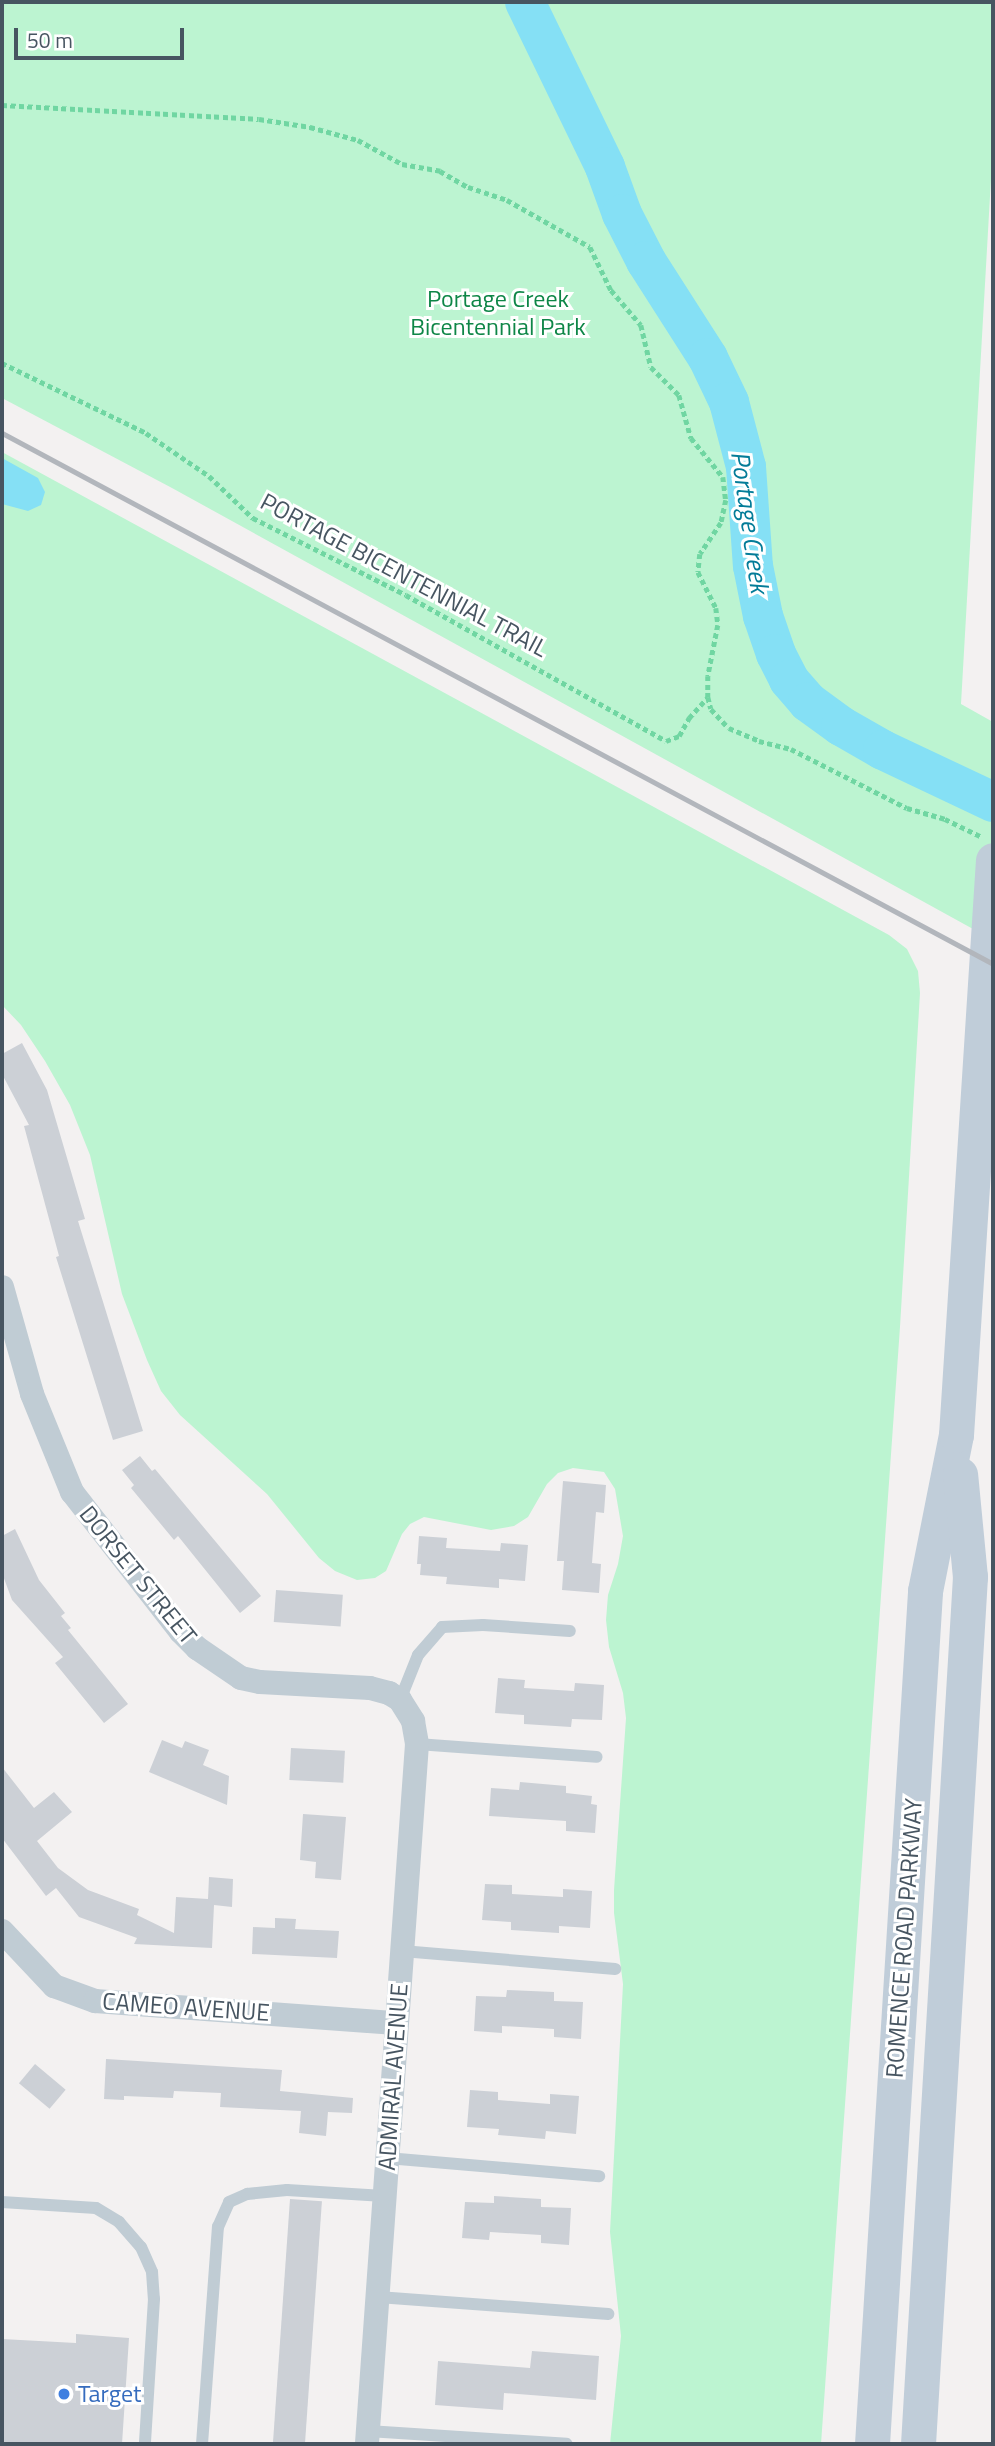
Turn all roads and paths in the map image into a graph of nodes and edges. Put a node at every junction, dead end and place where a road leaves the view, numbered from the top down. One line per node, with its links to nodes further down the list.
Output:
1 (2, 105): 3 (path)
2 (2, 363): 3 (path, PORTAGE BICENTENNIAL TRAIL)
3 (708, 697): 4 (path)
4 (987, 848): 6 (street, ROMENCE ROAD PARKWAY)
5 (2, 1287): 8 (street, DORSET STREET)
6 (956, 1435): 16 (street, ROMENCE ROAD PARKWAY); 17 (street, ROMENCE ROAD PARKWAY)
7 (570, 1632): 8 (lane)
8 (404, 1705): 9 (street, ADMIRAL AVENUE)
9 (417, 1744): 10 (lane); 12 (street, ADMIRAL AVENUE)
10 (597, 1757)
11 (2, 1931): 14 (street, CAMEO AVENUE)
12 (402, 1951): 13 (lane); 14 (street, ADMIRAL AVENUE)
13 (615, 1969)
14 (396, 2022): 15 (street, ADMIRAL AVENUE)
15 (387, 2158): 18 (lane); 19 (street, ADMIRAL AVENUE)
16 (890, 2161): 17 (street); 27 (street, ROMENCE ROAD PARKWAY)
17 (934, 2164): 28 (street, ROMENCE ROAD PARKWAY)
18 (599, 2176)
19 (384, 2196): 21 (street, ADMIRAL AVENUE); 25 (lane)
20 (2, 2202): 24 (lane)
21 (378, 2297): 22 (lane); 23 (street, ADMIRAL AVENUE)
22 (608, 2314)
23 (368, 2438): 26 (lane)
24 (145, 2444)
25 (202, 2444)
26 (567, 2444)
27 (872, 2444)
28 (918, 2444)

